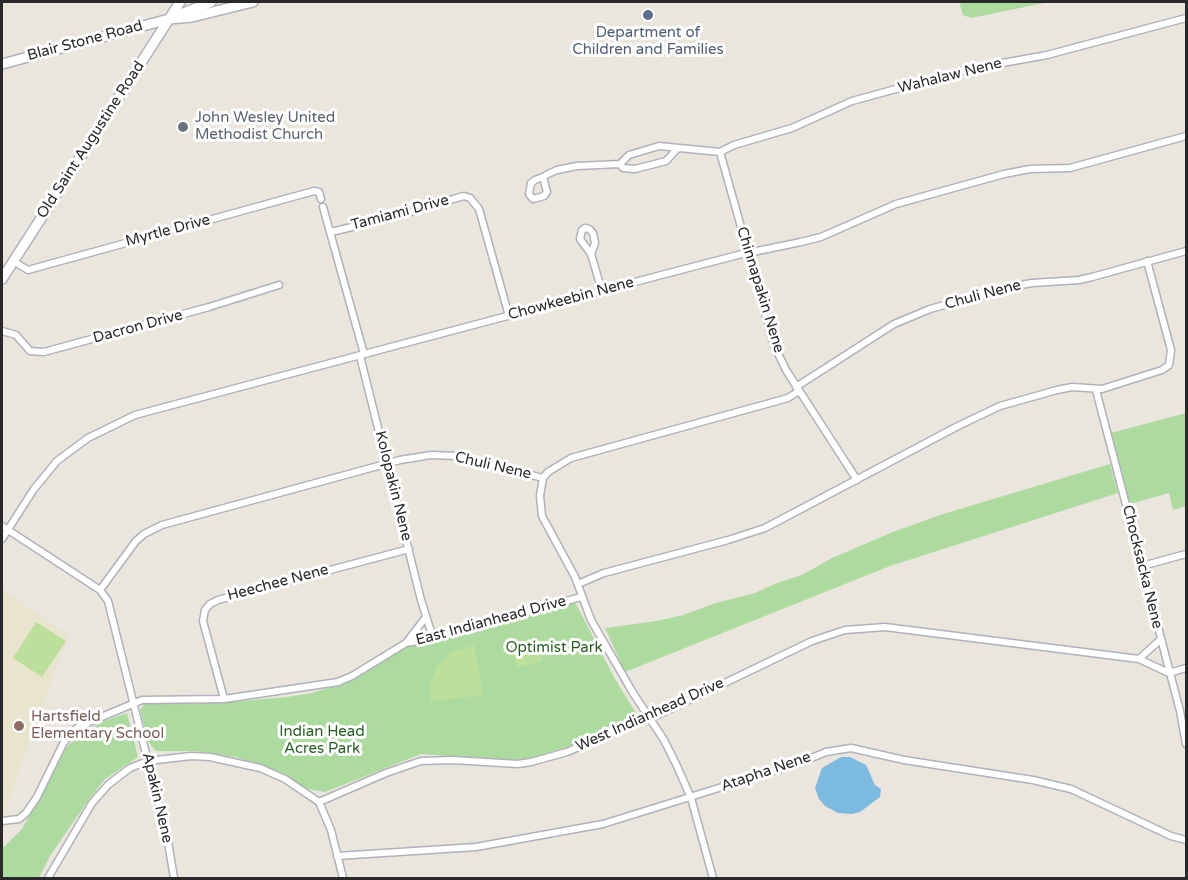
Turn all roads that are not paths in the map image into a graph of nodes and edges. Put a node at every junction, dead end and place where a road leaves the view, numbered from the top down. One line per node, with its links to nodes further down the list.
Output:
1 (180, 2): 5 (street, Old Saint Augustine Road)
2 (211, 2): 5 (street, Blair Stone Road)
3 (253, 2): 5 (street, Blair Stone Road)
4 (1186, 18): 9 (street, Wahalaw Nene)
5 (169, 19): 6 (street, Blair Stone Road); 18 (street, Old Saint Augustine Road)
6 (2, 64)
7 (1186, 136): 17 (street, Chowkeebin Nene)
8 (677, 149): 9 (street); 10 (street); 10 (street)
9 (720, 152): 17 (street, Chinnapakin Nene)
10 (620, 165): 11 (street)
11 (543, 177)
12 (321, 199): 18 (street, Myrtle Drive)
13 (323, 207): 14 (street, Kolopakin Nene)
14 (331, 232): 23 (street, Tamiami Drive); 25 (street, Kolopakin Nene)
15 (1186, 251): 19 (street, Chuli Nene)
16 (591, 254): 22 (street)
17 (748, 254): 22 (street, Chowkeebin Nene); 26 (street, Chinnapakin Nene)
18 (13, 261): 20 (street, Old Saint Augustine Road)
19 (1147, 261): 26 (street, Chuli Nene); 27 (street, East Indianhead Drive)
20 (2, 279)
21 (279, 285): 24 (street, Dacron Drive)
22 (602, 291): 23 (street, Chowkeebin Nene)
23 (509, 316): 25 (street, Chowkeebin Nene)
24 (2, 331)
25 (362, 355): 28 (street, Kolopakin Nene); 31 (street, Chowkeebin Nene)
26 (798, 389): 29 (street, Chuli Nene); 30 (street, Chinnapakin Nene)
27 (1095, 390): 30 (street, East Indianhead Drive); 35 (street, Chocksacka Nene)
28 (387, 464): 29 (street, Chuli Nene); 33 (street, Kolopakin Nene); 37 (street, Chuli Nene)
29 (543, 478): 36 (street)
30 (856, 480): 36 (street, East Indianhead Drive)
31 (5, 528): 32 (street, Chowkeebin Nene); 37 (street)
32 (2, 539)
33 (409, 549): 39 (street, Kolopakin Nene); 46 (street, Heechee Nene)
34 (1186, 554): 35 (street)
35 (1142, 566): 41 (street, Chocksacka Nene)
36 (578, 584): 38 (street)
37 (100, 590): 47 (street, Apakin Nene)
38 (581, 597): 40 (street, East Indianhead Drive); 48 (street)
39 (426, 617): 40 (street, Kolopakin Nene); 42 (street)
40 (433, 638): 42 (street, East Indianhead Drive)
41 (1160, 640): 43 (street); 45 (street, Chocksacka Nene)
42 (406, 644): 46 (street, East Indianhead Drive)
43 (1139, 659): 45 (street, West Indianhead Drive); 48 (street, West Indianhead Drive)
44 (1186, 668): 45 (street)
45 (1169, 672): 49 (street, Chocksacka Nene)
46 (224, 699): 47 (street, East Indianhead Drive)
47 (134, 704): 50 (street, Apakin Nene); 53 (street, East Indianhead Drive)
48 (650, 717): 51 (street); 52 (street, West Indianhead Drive)
49 (1186, 744)
50 (148, 761): 52 (street); 56 (street); 57 (street, Apakin Nene)
51 (691, 798): 54 (street, Atapha Nene); 55 (street, Atapha Nene); 59 (street)
52 (320, 802): 55 (street)
53 (2, 821)
54 (1186, 840)
55 (337, 856): 58 (street)
56 (48, 879)
57 (174, 879)
58 (343, 879)
59 (713, 879)

